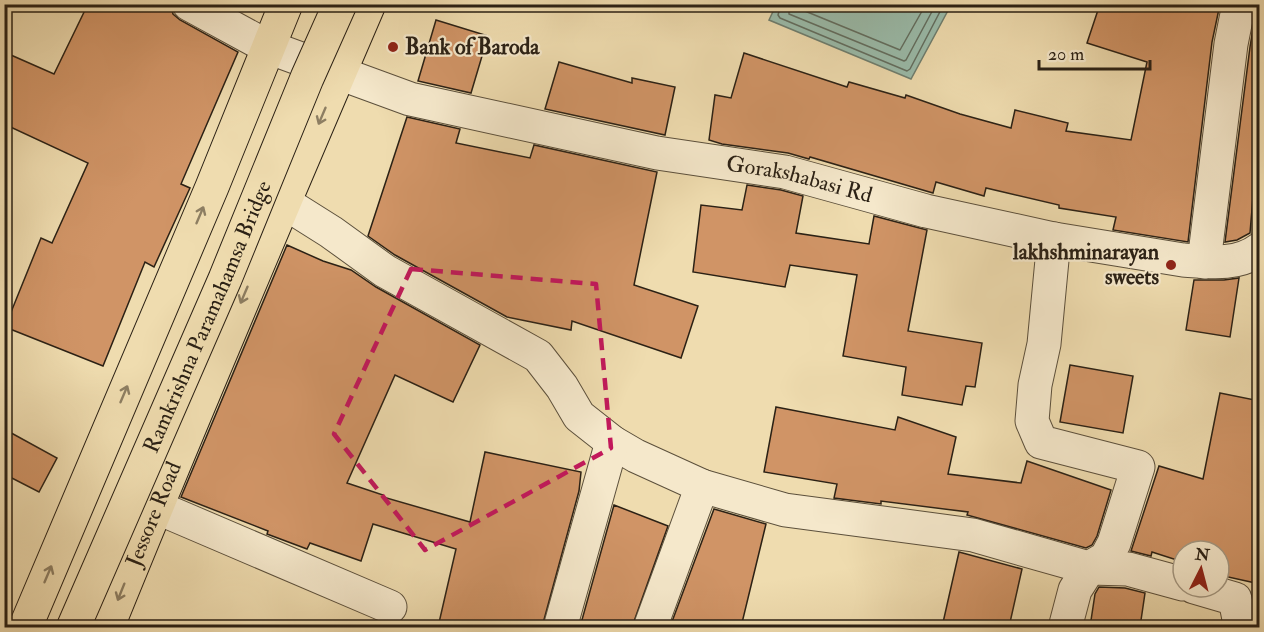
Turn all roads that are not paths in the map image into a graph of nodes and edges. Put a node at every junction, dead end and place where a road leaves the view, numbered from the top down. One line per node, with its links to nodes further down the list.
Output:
1 (189, 4): 6 (street, Gorakshabasi Rd)
2 (286, 4): 6 (main road)
3 (340, 4): 20 (main road, Ramkrishna Paramahamsa Bridge, bridge)
4 (369, 4): 7 (main road, Jessore Road)
5 (1239, 4): 11 (street)
6 (268, 46): 7 (street, Gorakshabasi Rd); 19 (main road, one-way to 6)
7 (339, 74): 8 (main road, Jessore Road, one-way to 8); 9 (street, Gorakshabasi Rd)
8 (285, 203): 12 (street); 14 (main road, Jessore Road, one-way to 14)
9 (1054, 239): 11 (street, Gorakshabasi Rd); 15 (street)
10 (1260, 249): 11 (street, Gorakshabasi Rd)
11 (1204, 262)
12 (612, 442): 13 (street); 22 (street)
13 (702, 486): 15 (street); 23 (street)
14 (156, 507): 18 (street); 21 (main road, Jessore Road, one-way to 21)
15 (1089, 568): 16 (street); 24 (street)
16 (1171, 581)
17 (1231, 598): 25 (street)
18 (390, 608)
19 (25, 627)
20 (73, 627)
21 (107, 627)
22 (560, 627)
23 (650, 627)
24 (1065, 627)
25 (1238, 627)

